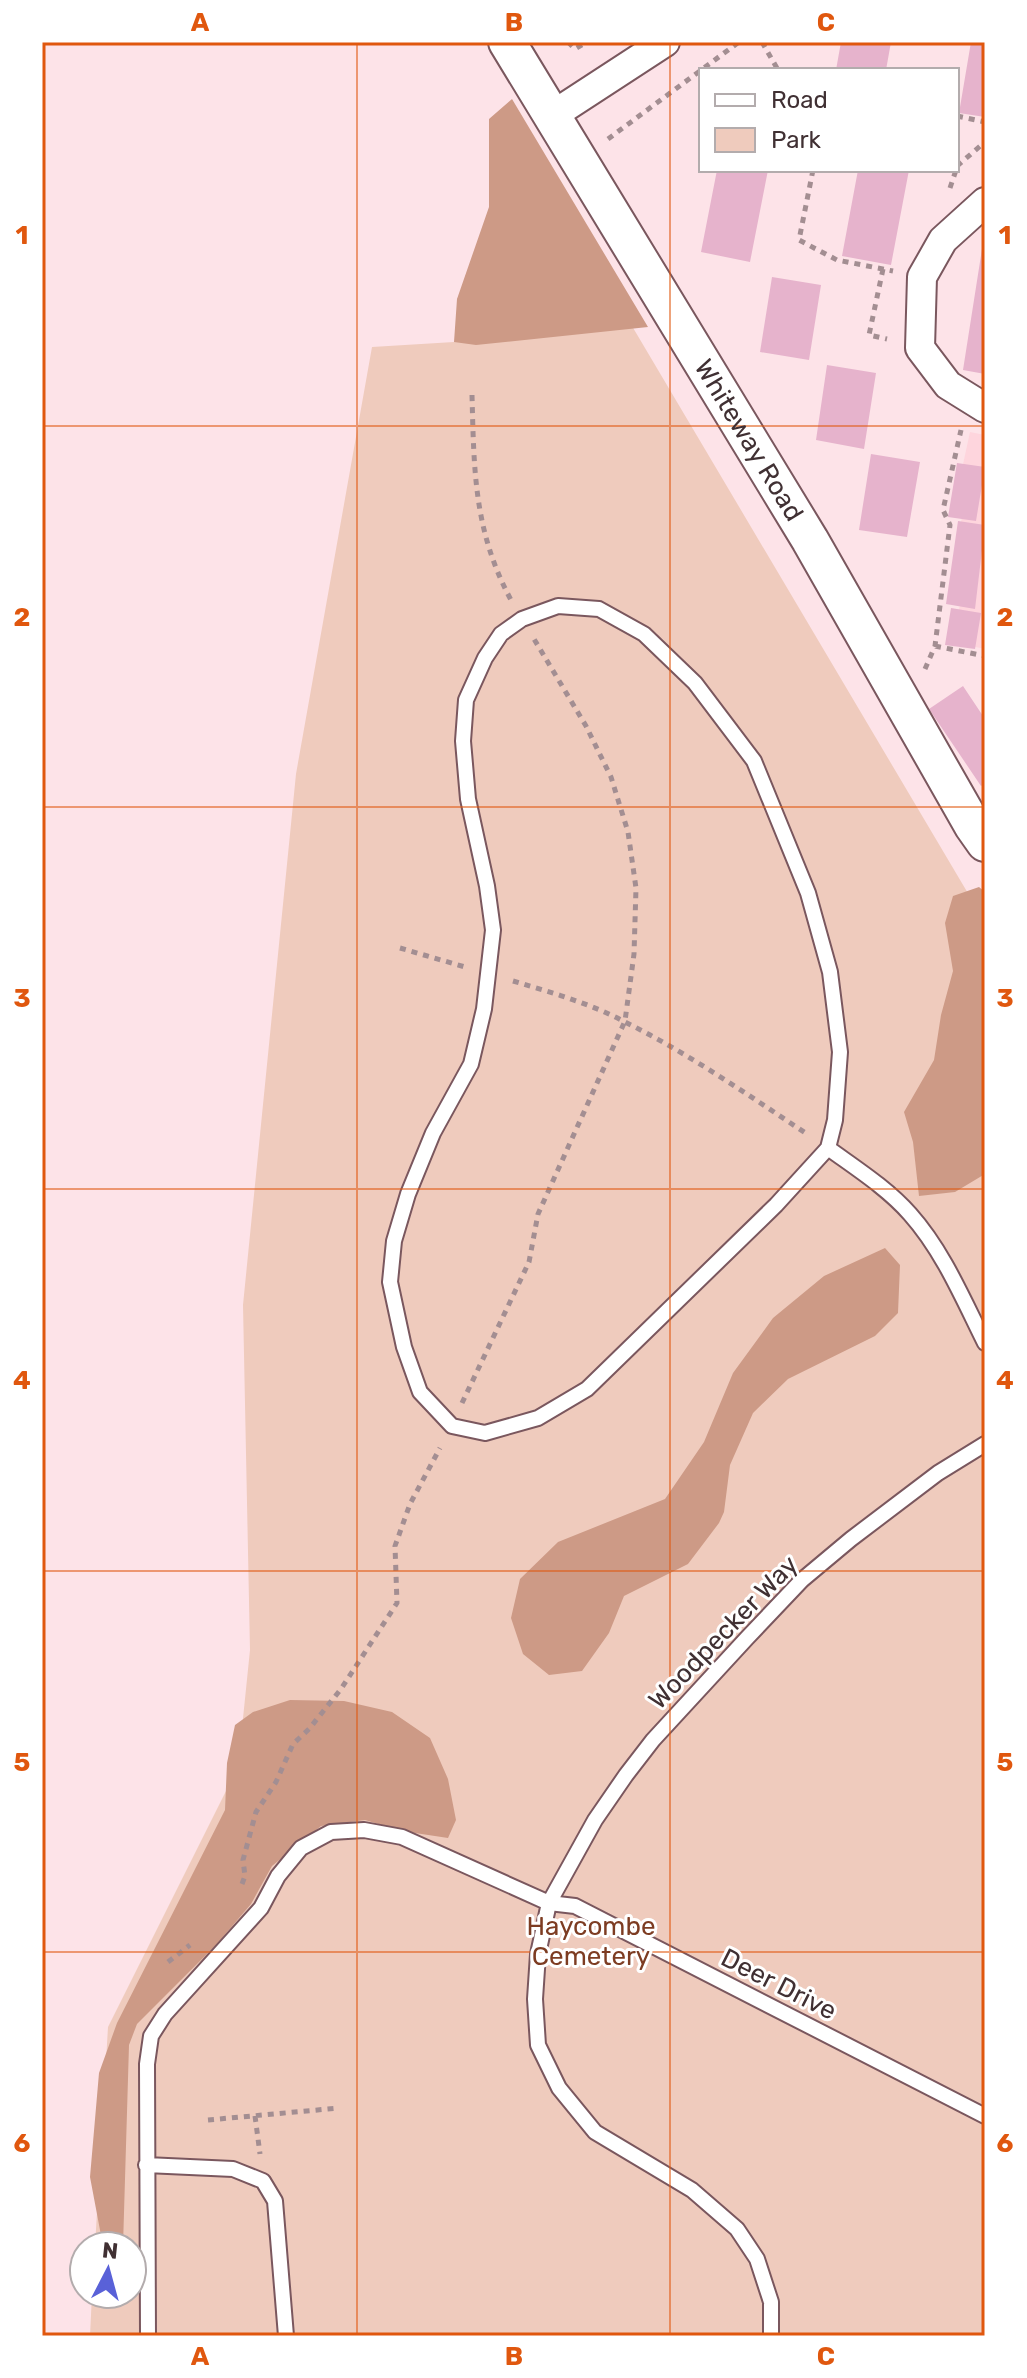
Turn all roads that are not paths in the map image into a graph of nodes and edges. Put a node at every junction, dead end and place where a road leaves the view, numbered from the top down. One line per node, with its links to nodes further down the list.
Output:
1 (507, 42): 3 (street, Whiteway Road)
2 (665, 42): 3 (street)
3 (553, 115): 6 (street, Whiteway Road)
4 (985, 202): 5 (street)
5 (985, 408)
6 (985, 843)
7 (828, 1148): 7 (lane); 8 (lane)
8 (985, 1343)
9 (985, 1444): 10 (lane, Woodpecker Way)
10 (549, 1903): 11 (lane, Deer Drive); 12 (lane, Deer Drive); 15 (lane, Woodpecker Way)
11 (985, 2116)
12 (146, 2165): 13 (lane, Deer Drive); 14 (lane)
13 (148, 2336)
14 (286, 2336)
15 (771, 2336)

